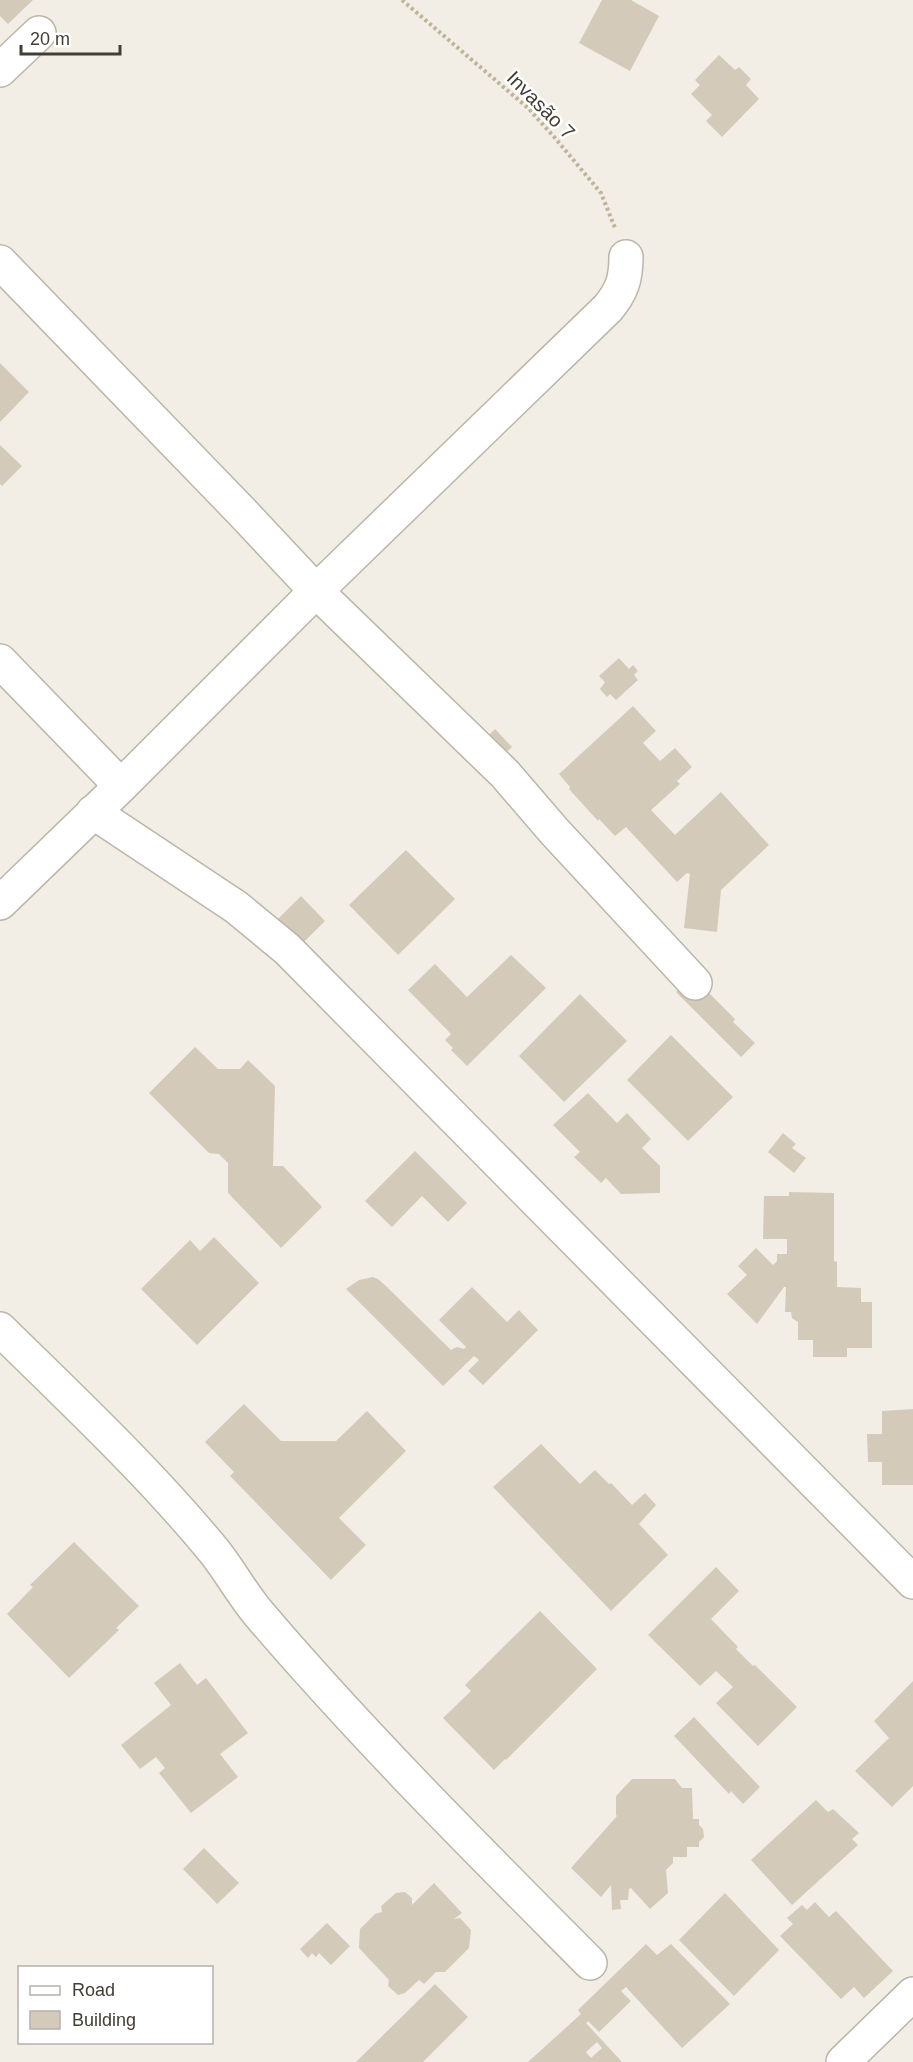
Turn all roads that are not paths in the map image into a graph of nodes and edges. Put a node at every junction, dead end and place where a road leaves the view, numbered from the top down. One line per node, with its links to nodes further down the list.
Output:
1 (39, 33): 2 (street)
2 (0, 70)
3 (626, 257): 5 (street)
4 (0, 262): 5 (street)
5 (316, 591): 7 (street); 10 (street)
6 (0, 661): 7 (street)
7 (121, 786): 8 (street)
8 (93, 812): 9 (street); 12 (street)
9 (0, 903)
10 (694, 983)
11 (0, 1329): 13 (street)
12 (913, 1581)
13 (590, 1963)
14 (913, 1994): 15 (street)
15 (843, 2062)

